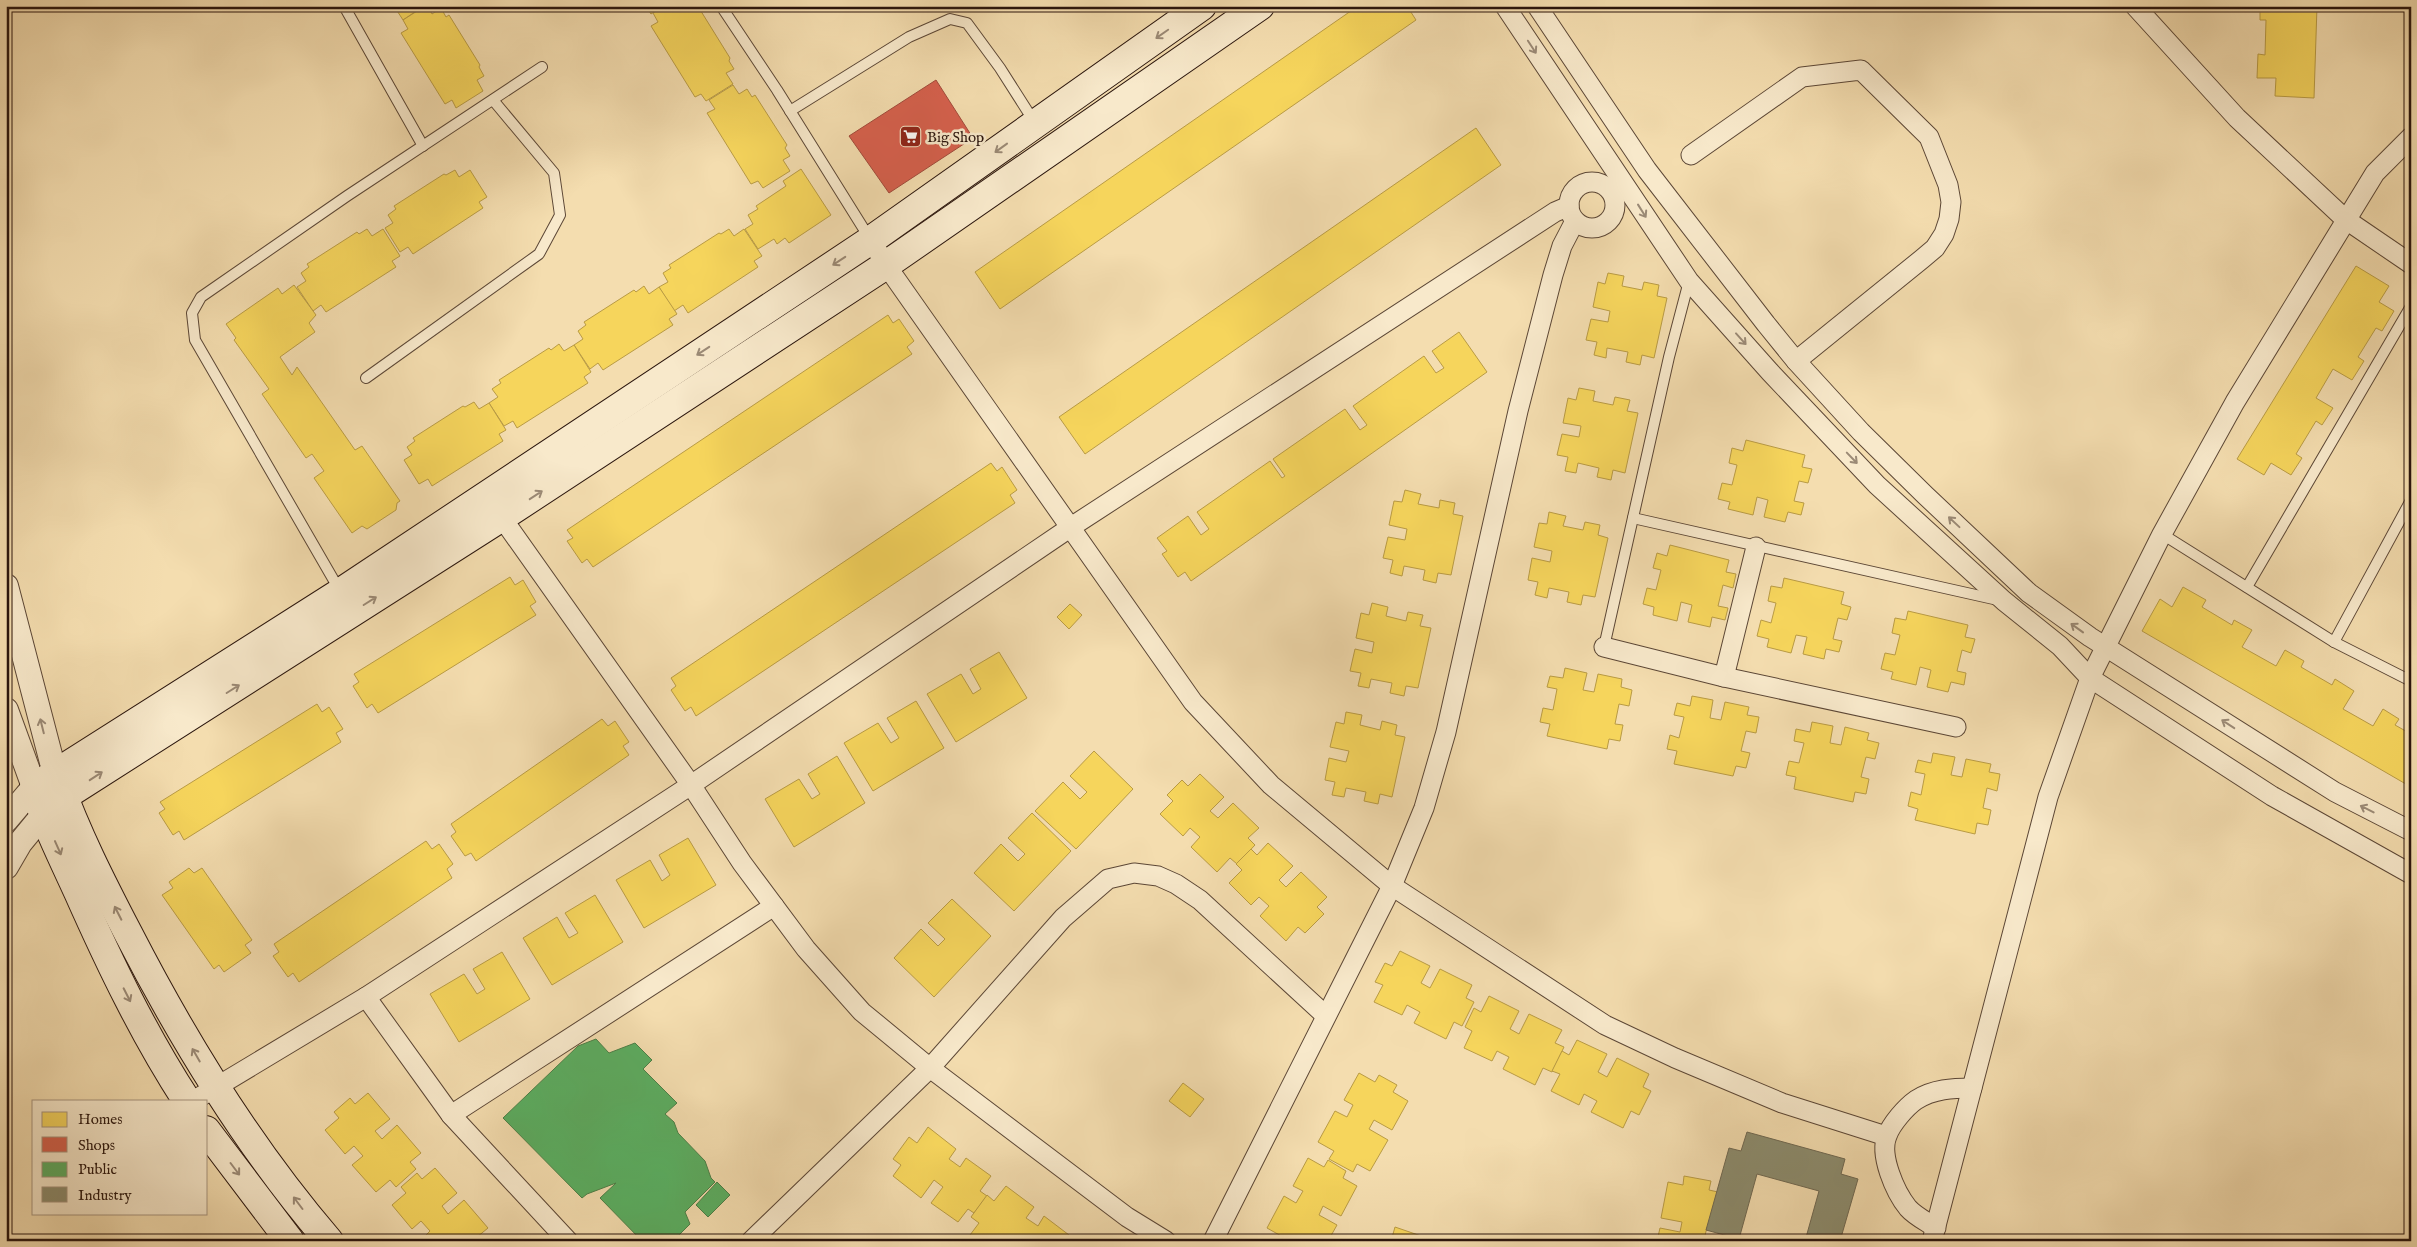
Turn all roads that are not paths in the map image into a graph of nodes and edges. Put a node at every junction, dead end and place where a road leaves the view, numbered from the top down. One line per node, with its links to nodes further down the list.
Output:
1 (344, 6): 13 (lane)
2 (721, 6): 10 (lane)
3 (1202, 6): 11 (main road, one-way to 11)
4 (1260, 6): 21 (main road)
5 (1505, 6): 16 (street, one-way to 16)
6 (1537, 6): 15 (street)
7 (2134, 6): 18 (street)
8 (542, 67): 9 (lane)
9 (493, 100): 13 (lane); 25 (lane)
10 (790, 111): 11 (lane); 19 (lane)
11 (1035, 123): 19 (main road, one-way to 19)
12 (2411, 137): 18 (street)
13 (423, 146): 35 (lane)
14 (1691, 155): 24 (street)
15 (1647, 170): 16 (street); 24 (street)
16 (1618, 188): 17 (street); 17 (street); 22 (street, one-way to 22)
17 (1572, 214): 30 (street); 52 (street)
18 (2345, 219): 20 (street); 31 (street)
19 (871, 240): 21 (street); 26 (main road, one-way to 26)
20 (2411, 264)
21 (886, 265): 28 (main road, one-way to 21); 30 (street)
22 (1689, 282): 29 (lane); 36 (street, one-way to 36)
23 (2411, 306): 34 (lane)
24 (1796, 361): 38 (street, one-way to 24)
25 (366, 378)
26 (486, 494): 28 (street); 35 (main road)
27 (2411, 500): 37 (lane)
28 (502, 518): 45 (street); 46 (main road, one-way to 28)
29 (1633, 518): 32 (lane); 39 (lane)
30 (1071, 527): 45 (street); 52 (street)
31 (2162, 534): 34 (lane); 38 (street)
32 (1756, 547): 36 (lane); 40 (street)
33 (6, 586): 46 (street, one-way to 33)
34 (2247, 587): 37 (lane)
35 (341, 592): 46 (main road)
36 (2004, 601): 41 (street)
37 (2334, 642): 42 (lane)
38 (2105, 646): 41 (street); 49 (street, one-way to 38)
39 (1604, 647): 40 (street)
40 (1724, 677): 44 (street)
41 (2090, 678): 51 (street); 57 (street)
42 (2411, 681)
43 (6, 710): 46 (street)
44 (1956, 727)
45 (691, 785): 53 (street); 54 (street)
46 (51, 786): 47 (main road); 48 (street); 58 (main road, one-way to 46)
47 (43, 815): 50 (street); 59 (main road, one-way to 59)
48 (6, 820)
49 (2411, 831)
50 (6, 867)
51 (2410, 873)
52 (1392, 886): 55 (street); 62 (street)
53 (774, 906): 56 (street); 60 (street)
54 (366, 997): 58 (street); 60 (street)
55 (1325, 1015): 56 (street); 69 (street)
56 (930, 1068): 67 (street); 68 (street)
57 (1972, 1088): 62 (street); 63 (street)
58 (204, 1094): 65 (main road, one-way to 58)
59 (186, 1100)
60 (451, 1115): 66 (street)
61 (208, 1133): 64 (main road, one-way to 64)
62 (1886, 1136): 63 (street)
63 (1934, 1234)
64 (290, 1241)
65 (329, 1241)
66 (568, 1241)
67 (751, 1241)
68 (1166, 1241)
69 (1213, 1241)

